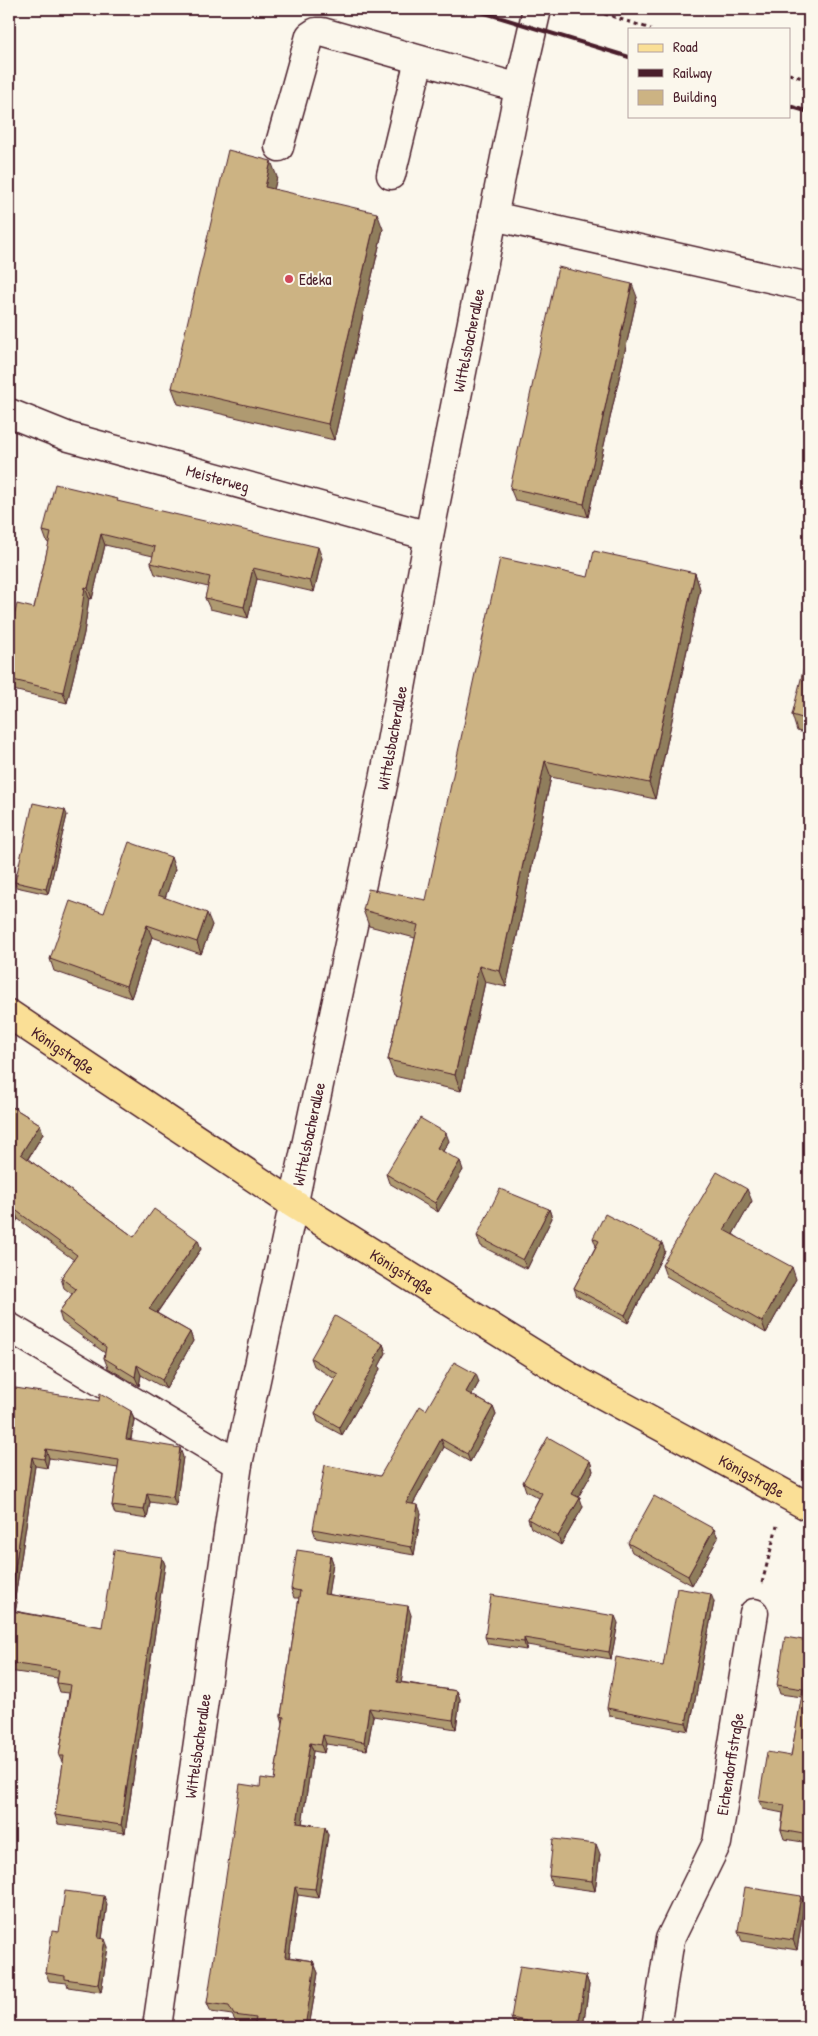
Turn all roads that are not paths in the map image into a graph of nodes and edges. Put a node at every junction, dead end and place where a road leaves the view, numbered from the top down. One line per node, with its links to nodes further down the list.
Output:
1 (537, 9): 3 (street, Wittelsbacherallee)
2 (419, 60): 3 (street); 4 (street); 5 (street)
3 (519, 88): 6 (street, Wittelsbacherallee)
4 (279, 147)
5 (391, 175)
6 (493, 216): 7 (street); 9 (street, Wittelsbacherallee)
7 (809, 287)
8 (9, 413): 9 (street, Meisterweg)
9 (429, 536): 11 (street, Wittelsbacherallee)
10 (9, 1014): 11 (main road, Königstraße)
11 (292, 1203): 13 (street, Wittelsbacherallee); 14 (main road, Königstraße)
12 (9, 1327): 13 (street)
13 (238, 1464): 16 (street, Wittelsbacherallee)
14 (809, 1507)
15 (754, 1612): 17 (street, Eichendorffstraße)
16 (158, 2027)
17 (656, 2027)

